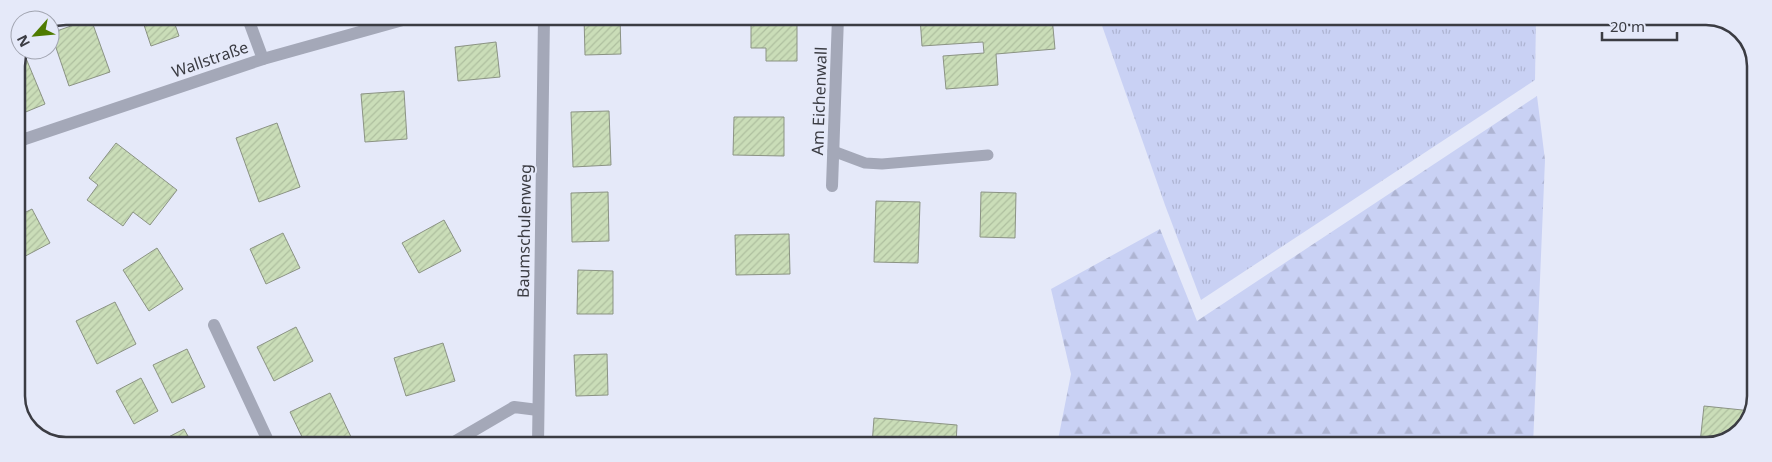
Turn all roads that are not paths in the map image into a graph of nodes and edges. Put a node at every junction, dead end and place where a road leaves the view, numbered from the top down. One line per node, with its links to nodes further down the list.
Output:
1 (250, 25): 5 (street)
2 (385, 25): 5 (street, Wallstraße)
3 (544, 25): 11 (street, Baumschulenweg)
4 (838, 25): 7 (street, Am Eichenwall)
5 (263, 59): 6 (street, Wallstraße)
6 (25, 139)
7 (833, 151): 8 (lane); 9 (street, Am Eichenwall)
8 (988, 154)
9 (832, 186)
10 (214, 325): 12 (street)
11 (538, 410): 13 (street); 14 (street, Baumschulenweg)
12 (266, 437)
13 (463, 437)
14 (538, 437)

